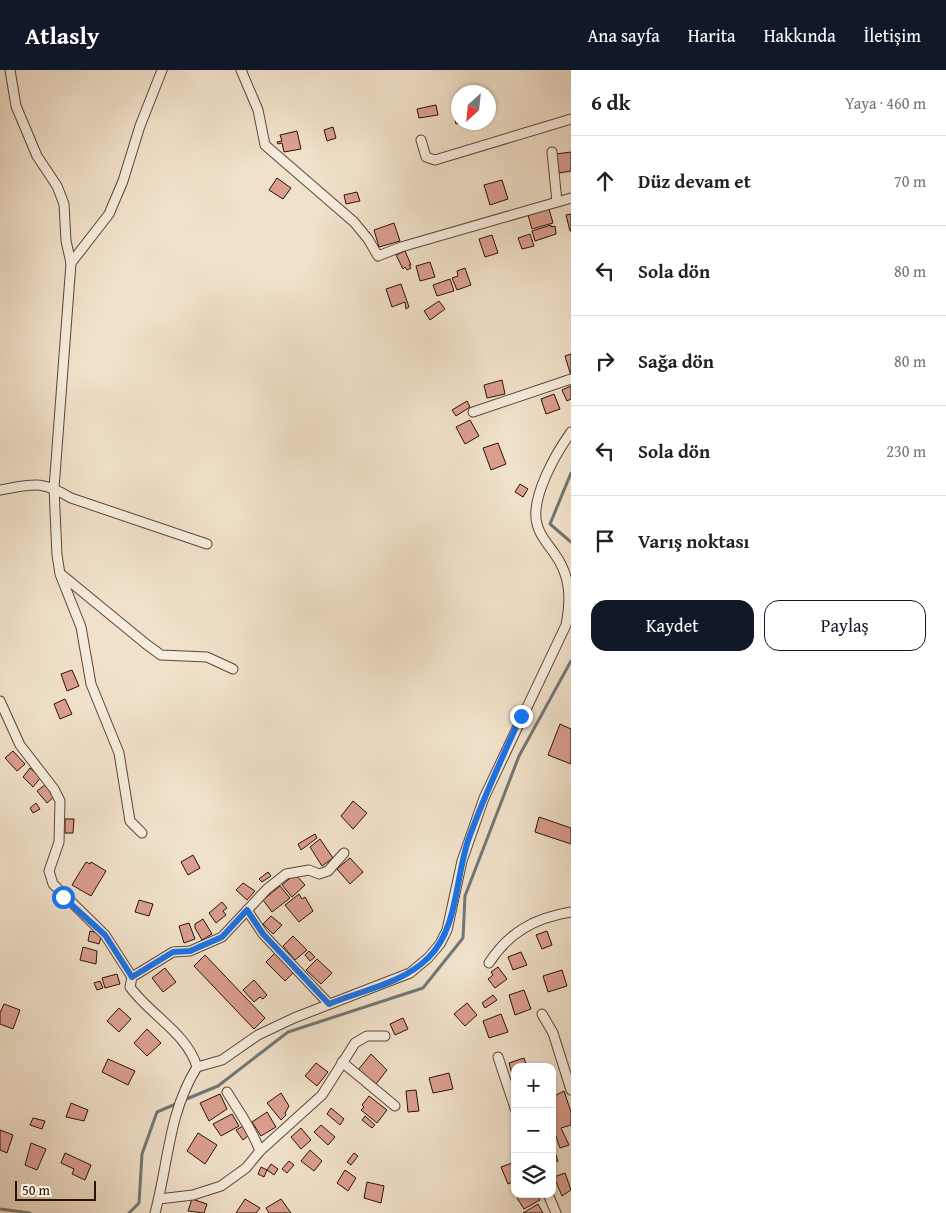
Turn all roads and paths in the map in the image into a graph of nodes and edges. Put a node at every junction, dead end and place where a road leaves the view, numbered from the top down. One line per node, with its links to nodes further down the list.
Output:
1 (10, 70): 9 (street)
2 (162, 70): 9 (street)
3 (241, 70): 8 (street)
4 (571, 120): 5 (street)
5 (421, 140)
6 (552, 152): 8 (street)
7 (571, 198): 8 (street)
8 (557, 202)
9 (71, 263): 13 (street)
10 (571, 379): 11 (street)
11 (473, 412)
12 (571, 432): 25 (street)
13 (54, 488): 14 (street); 15 (street); 16 (street)
14 (0, 490)
15 (207, 544)
16 (60, 574): 17 (street); 19 (street)
17 (233, 669)
18 (0, 701): 24 (street)
19 (142, 833)
20 (344, 853): 21 (street)
21 (247, 910): 24 (street); 25 (street)
22 (571, 912): 23 (street)
23 (489, 963)
24 (132, 977): 30 (street)
25 (329, 1004): 30 (street)
26 (542, 1014): 31 (street)
27 (385, 1036): 29 (street)
28 (498, 1057): 33 (street)
29 (342, 1062): 34 (street); 35 (street)
30 (197, 1067): 37 (street)
31 (571, 1090)
32 (228, 1092): 35 (street)
33 (511, 1096)
34 (395, 1106)
35 (260, 1151): 37 (street)
36 (550, 1198): 39 (street)
37 (159, 1199): 38 (street)
38 (155, 1213)
39 (556, 1213)

